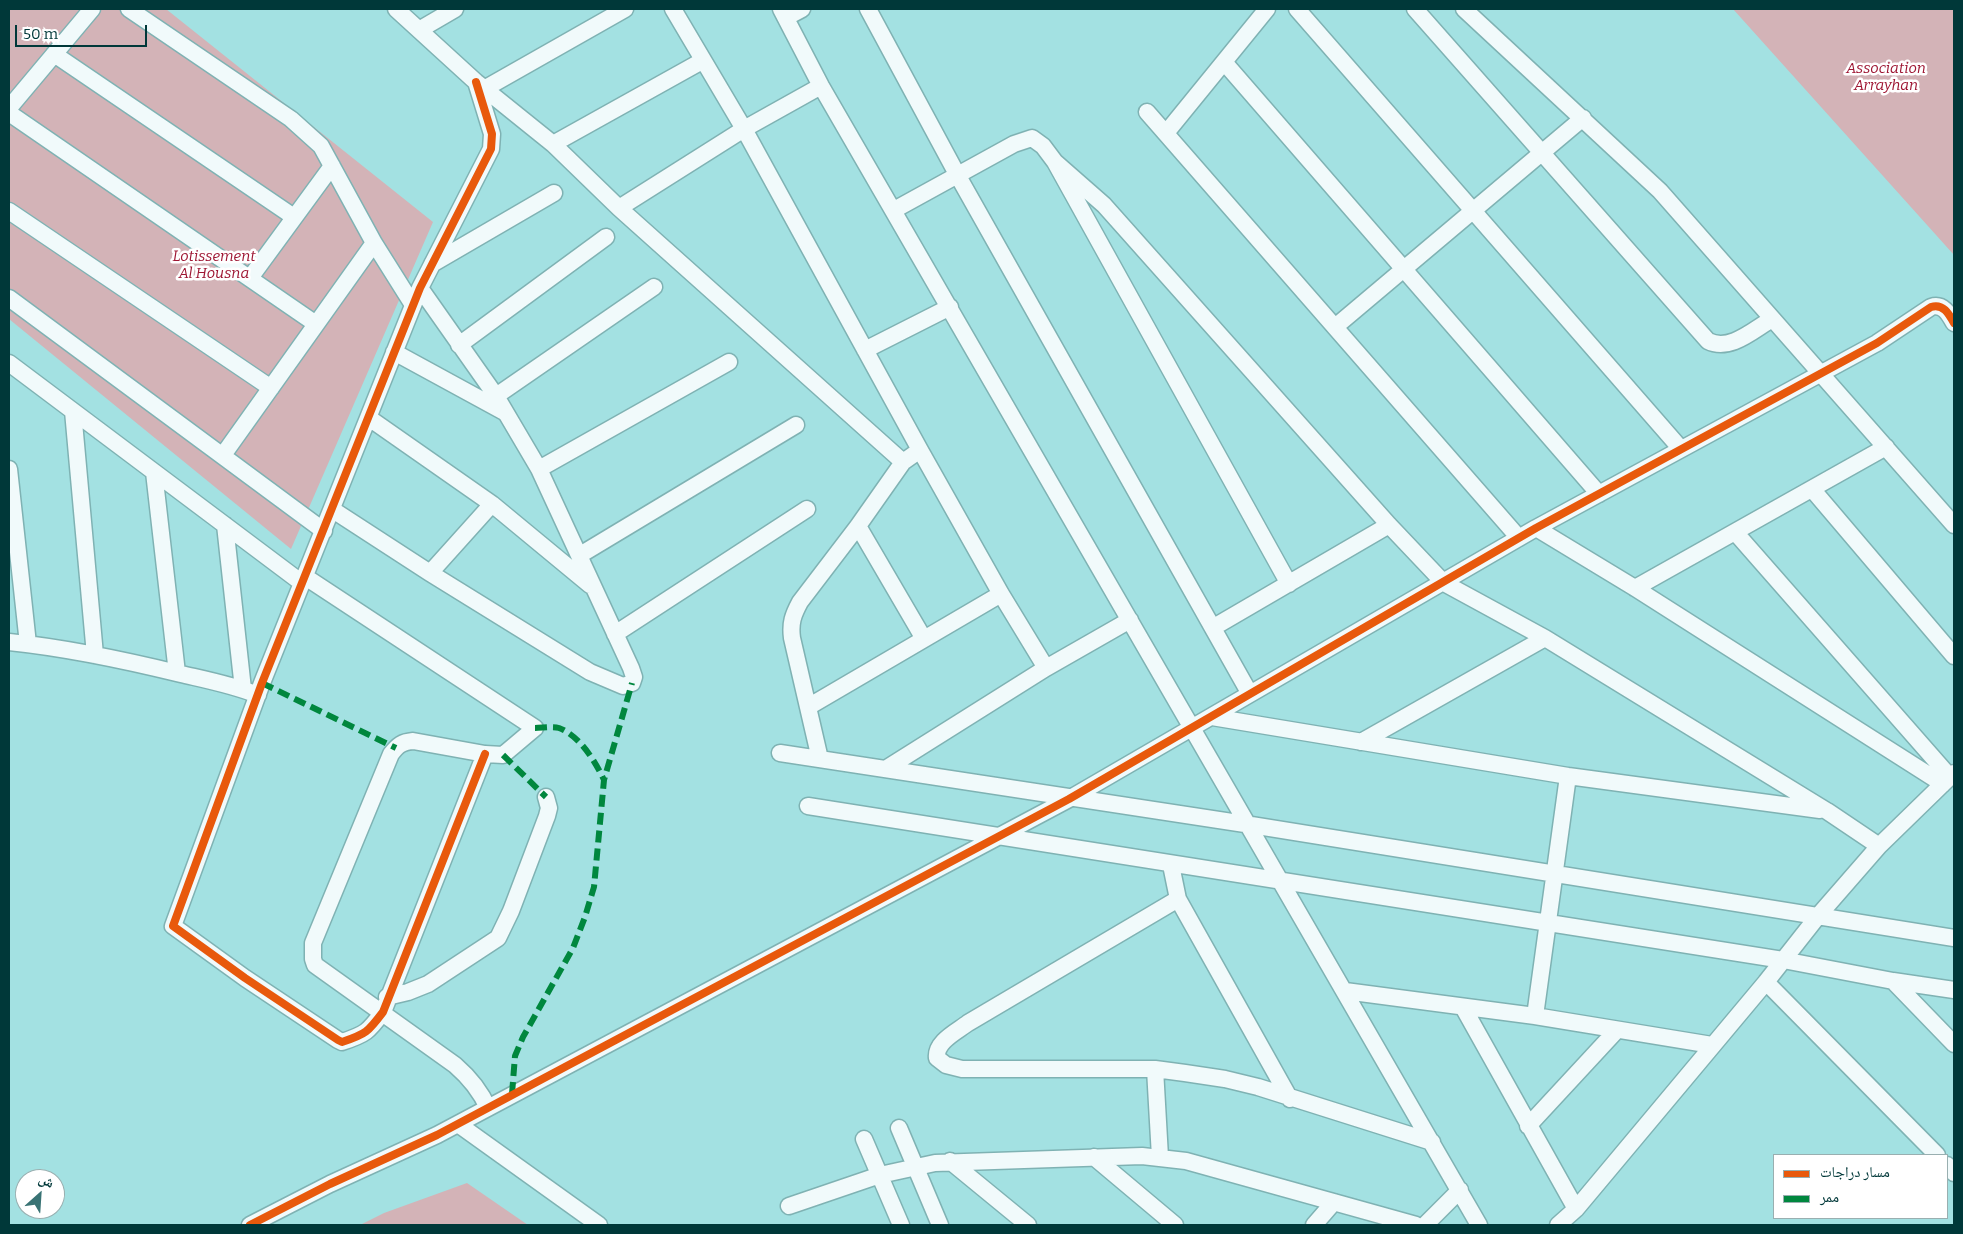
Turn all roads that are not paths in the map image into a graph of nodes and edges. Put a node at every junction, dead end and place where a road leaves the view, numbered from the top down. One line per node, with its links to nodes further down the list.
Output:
1 (92, 9): 15 (street)
2 (129, 9): 29 (street)
3 (396, 9): 14 (street)
4 (455, 9): 14 (street)
5 (624, 9): 18 (street)
6 (673, 9): 16 (street)
7 (802, 9): 13 (street)
8 (868, 9): 30 (street)
9 (1267, 9): 17 (street)
10 (1297, 9): 35 (street)
11 (1415, 9): 27 (street)
12 (1464, 9): 23 (street)
13 (784, 13): 19 (street)
14 (419, 30): 18 (street)
15 (54, 54): 20 (street); 36 (street)
16 (702, 61): 24 (street); 26 (street)
17 (1224, 62): 25 (street); 40 (street)
18 (480, 85): 26 (street); 39 (street)
19 (820, 86): 24 (street); 33 (street)
20 (9, 108)
21 (9, 112): 41 (street)
22 (1147, 112): 25 (street)
23 (1583, 118): 27 (street); 47 (street)
24 (744, 129): 32 (street); 52 (street)
25 (1166, 133): 50 (street)
26 (553, 144): 32 (street)
27 (1543, 152): 35 (street); 47 (street)
28 (1054, 162): 30 (street); 77 (street); 88 (street)
29 (332, 166): 36 (street); 38 (street)
30 (958, 176): 33 (street); 93 (street)
31 (554, 193): 39 (street)
32 (619, 208): 67 (street)
33 (894, 210): 46 (street)
34 (9, 211): 57 (street)
35 (1473, 211): 40 (street); 64 (street)
36 (294, 217): 41 (street)
37 (606, 237): 51 (street)
38 (374, 243): 45 (street); 49 (street)
39 (432, 264): 43 (street)
40 (1404, 270): 50 (street); 72 (street)
41 (250, 278): 49 (street)
42 (654, 287): 58 (street)
43 (420, 288): 45 (street); 51 (street)
44 (9, 298): 66 (street)
45 (413, 305): 53 (street)
46 (950, 307): 52 (street); 92 (street)
47 (1772, 318): 56 (street)
48 (1954, 323): 56 (street)
49 (316, 324): 57 (street)
50 (1335, 328): 83 (street)
51 (459, 345): 58 (street)
52 (865, 350): 65 (street)
53 (394, 352): 60 (street); 61 (street)
54 (729, 362): 69 (street)
55 (9, 363): 59 (street)
56 (1819, 373): 63 (street); 64 (street)
57 (271, 388): 66 (street)
58 (496, 396): 60 (street)
59 (73, 411): 70 (street); 99 (street)
60 (507, 414): 69 (street)
61 (369, 418): 73 (street); 75 (street)
62 (796, 425): 84 (street)
63 (1886, 447): 71 (street); 78 (street)
64 (1681, 449): 72 (street)
65 (920, 450): 67 (street); 91 (street)
66 (223, 455): 81 (street)
67 (903, 462): 79 (street)
68 (9, 469): 98 (street)
69 (539, 469): 84 (street)
70 (154, 472): 76 (street); 102 (street)
71 (1812, 489): 82 (street); 100 (street)
72 (1599, 494): 80 (street)
73 (492, 504): 85 (street); 89 (street)
74 (807, 509): 94 (street)
75 (333, 510): 81 (street); 85 (street)
76 (225, 525): 86 (street); 103 (street)
77 (1389, 525): 87 (street); 88 (street)
78 (1954, 525)
79 (858, 526): 96 (street); 106 (street)
80 (1536, 528): 83 (street); 90 (street)
81 (324, 531): 86 (street)
82 (1735, 532): 90 (street); 115 (street)
83 (1519, 538): 87 (street)
84 (580, 555): 89 (street)
85 (430, 573): 94 (street)
86 (303, 579): 105 (street); 111 (street)
87 (1444, 583): 95 (street); 104 (street)
88 (1289, 584): 93 (street)
89 (592, 587): 94 (street)
90 (1634, 588): 115 (street)
91 (1000, 594): 96 (street); 101 (street)
92 (1130, 620): 101 (street); 108 (street)
93 (1214, 627): 104 (street)
94 (615, 634)
95 (1545, 638): 109 (street); 119 (street)
96 (924, 639): 106 (street)
97 (9, 642): 98 (street)
98 (28, 644): 99 (street)
99 (95, 655): 102 (street)
100 (1954, 656)
101 (1046, 668): 113 (street)
102 (177, 672): 103 (street)
103 (243, 689): 105 (street)
104 (1250, 694): 107 (street)
105 (258, 695): 135 (street)
106 (808, 707): 112 (street)
107 (1212, 717): 108 (street); 109 (street)
108 (1193, 727): 117 (street); 120 (street)
109 (1361, 742): 114 (street)
110 (780, 753): 112 (street)
111 (485, 754): 135 (street); 135 (street)
112 (820, 759): 113 (street)
113 (887, 768): 117 (street)
114 (1568, 776): 119 (street); 124 (street)
115 (1949, 778): 122 (street)
116 (546, 797): 135 (street)
117 (1069, 798): 120 (street); 121 (street)
118 (808, 806): 121 (street)
119 (1827, 811): 122 (street)
120 (1245, 824): 124 (street); 125 (street)
121 (1001, 836): 123 (street); 143 (street)
122 (1879, 846): 127 (street)
123 (1171, 865): 125 (street); 126 (street)
124 (1554, 874): 127 (street); 128 (street)
125 (1279, 881): 128 (street); 134 (street)
126 (1178, 898): 141 (street); 142 (street)
127 (1818, 916): 129 (street); 130 (street)
128 (1546, 923): 130 (street); 137 (street)
129 (1954, 938)
130 (1783, 960): 131 (street); 132 (street)
131 (1893, 981): 133 (street); 139 (street)
132 (1766, 982): 140 (street); 149 (street)
133 (1954, 990)
134 (1345, 991): 136 (street); 148 (street)
135 (385, 1005): 143 (street)
136 (1464, 1007): 137 (street); 145 (street)
137 (1535, 1016): 138 (street)
138 (1616, 1031): 140 (street); 145 (street)
139 (1954, 1044)
140 (1712, 1045): 158 (street)
141 (1155, 1069): 142 (street); 151 (street)
142 (1290, 1099): 148 (street)
143 (488, 1108): 144 (street)
144 (458, 1124): 159 (street); 160 (street)
145 (1528, 1126): 158 (street)
146 (899, 1128): 153 (street)
147 (864, 1139): 154 (street)
148 (1432, 1142): 155 (street)
149 (1936, 1154)
150 (1094, 1157): 151 (street); 152 (street); 164 (street)
151 (1160, 1157): 156 (street)
152 (950, 1161): 153 (street); 163 (street)
153 (915, 1166): 154 (street); 162 (street)
154 (880, 1175): 157 (street); 161 (street)
155 (1460, 1190): 167 (street); 168 (street)
156 (1334, 1202): 165 (street); 166 (street)
157 (789, 1206)
158 (1576, 1209): 169 (street)
159 (250, 1225)
160 (599, 1225)
161 (901, 1225)
162 (940, 1225)
163 (1028, 1225)
164 (1176, 1225)
165 (1314, 1225)
166 (1416, 1225)
167 (1425, 1225)
168 (1479, 1225)
169 (1558, 1225)

